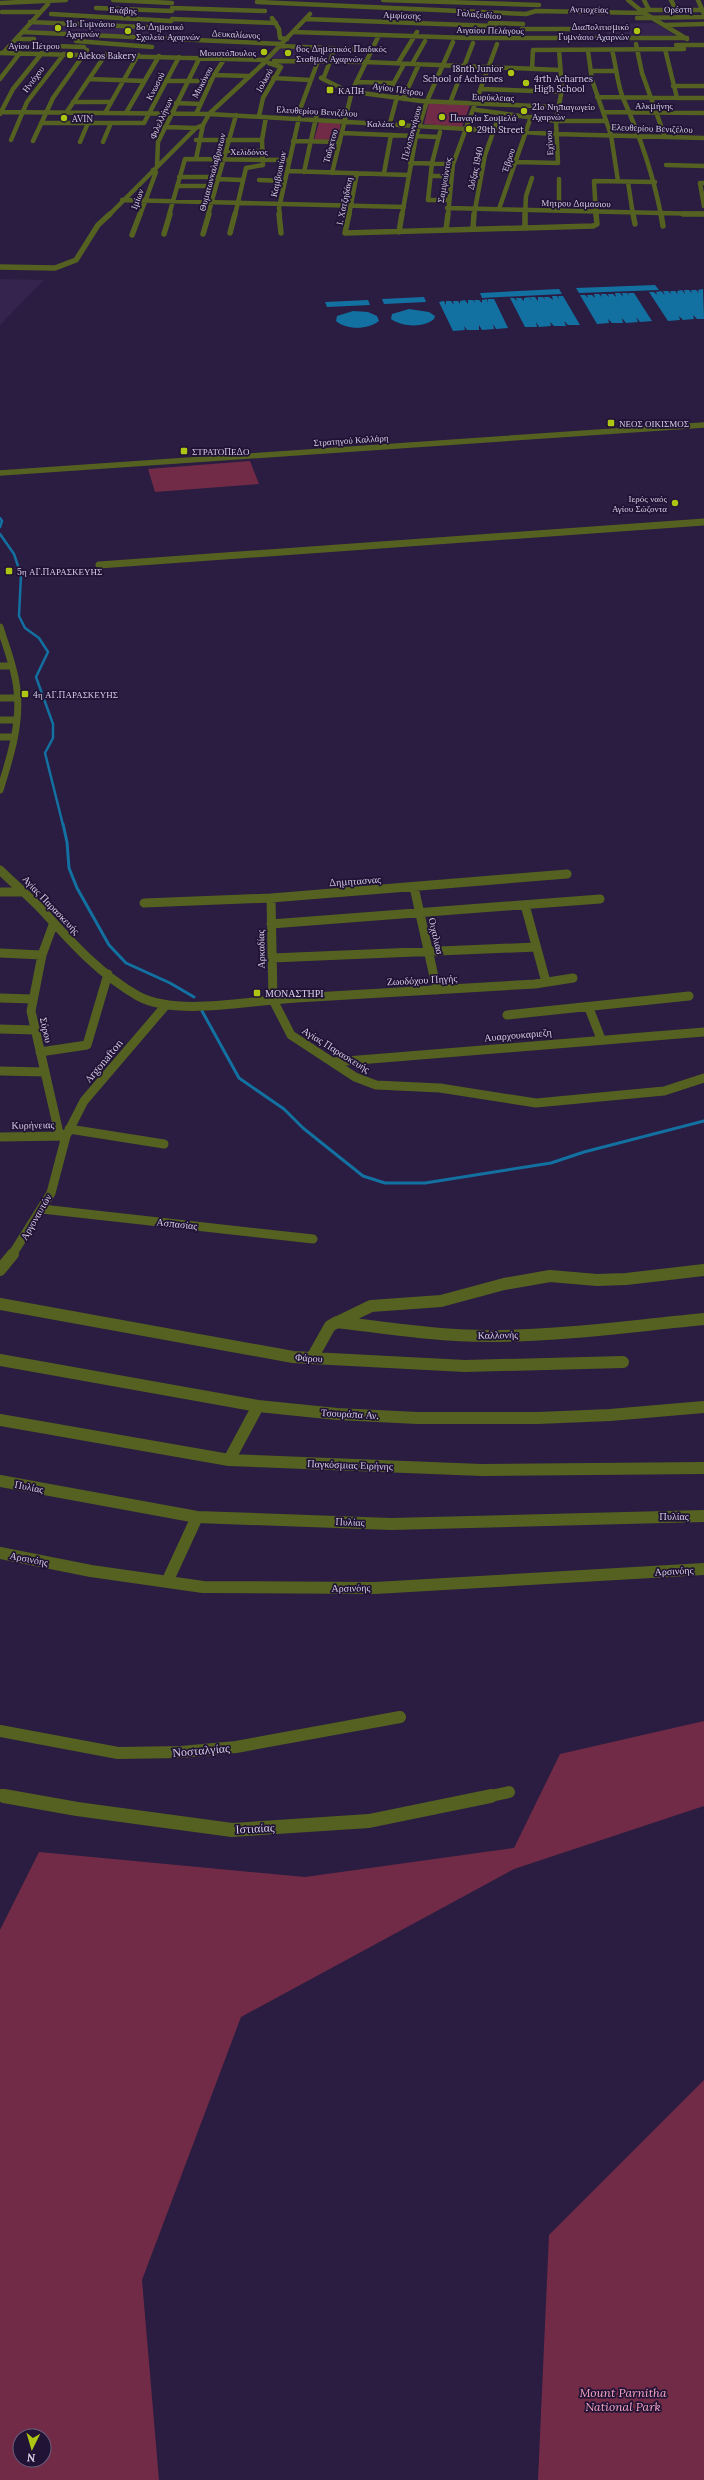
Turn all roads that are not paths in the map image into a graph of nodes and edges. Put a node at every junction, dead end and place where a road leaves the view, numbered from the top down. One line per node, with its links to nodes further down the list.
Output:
1 (47, 0): 2 (street); 13 (street); 30 (street)
2 (66, 0)
3 (113, 0): 16 (street)
4 (324, 0): 14 (street)
5 (383, 0): 12 (street)
6 (543, 0): 15 (street)
7 (628, 0): 19 (street)
8 (644, 0): 21 (street)
9 (671, 0): 22 (street)
10 (698, 0): 25 (street)
11 (255, 1): 14 (street, Αντιοχείας); 23 (street)
12 (443, 1): 15 (street); 20 (street)
13 (0, 2)
14 (320, 5): 17 (street, Αντιοχείας); 27 (street)
15 (539, 5): 19 (street); 24 (street)
16 (172, 7): 18 (street); 23 (street); 36 (street); 41 (street)
17 (374, 7): 20 (street, Αντιοχείας); 32 (street)
18 (96, 8)
19 (637, 9): 21 (street); 29 (street)
20 (438, 10): 33 (street, Αντιοχείας); 40 (street)
21 (649, 10): 22 (street)
22 (676, 10): 25 (street)
23 (265, 11): 36 (street)
24 (536, 11): 33 (street); 34 (street)
25 (703, 11)
26 (1, 13): 30 (street)
27 (312, 13): 28 (street); 39 (street)
28 (319, 13)
29 (644, 13): 34 (street); 37 (street)
30 (38, 14): 42 (street)
31 (51, 14): 35 (street, Εκάβης)
32 (369, 15)
33 (526, 15): 34 (street, Αντιοχείας); 51 (street)
34 (589, 15): 37 (street, Αντιοχείας)
35 (104, 17): 41 (street, Εκάβης); 47 (street)
36 (271, 17): 43 (street)
37 (653, 17): 38 (street, Ορέστη); 48 (street)
38 (704, 17)
39 (306, 19): 45 (street, Αμφίσσης); 55 (street)
40 (434, 19): 45 (street); 46 (street, Γαλαξειδίου)
41 (172, 20): 43 (street, Εκάβης); 50 (street)
42 (30, 22): 47 (street); 57 (street)
43 (276, 23): 52 (street)
44 (603, 23): 54 (street)
45 (428, 24): 46 (street, Αμφίσσης); 53 (street)
46 (495, 24): 51 (street, Γαλαξειδίου)
47 (98, 25): 50 (street)
48 (664, 25): 49 (street); 66 (street)
49 (704, 25)
50 (166, 28): 64 (street)
51 (522, 28): 54 (street); 59 (street); 68 (street)
52 (279, 29): 55 (street, Αιγαίου Πελάγους); 67 (street)
53 (418, 29): 56 (street); 62 (street)
54 (604, 29): 69 (street)
55 (295, 31): 61 (street, Αιγαίου Πελάγους); 67 (street)
56 (470, 31): 58 (street); 65 (street)
57 (22, 32): 60 (street, Δευκαλίωνος); 63 (street)
58 (500, 32)
59 (507, 32)
60 (98, 35): 64 (street, Δευκαλίωνος); 82 (street)
61 (380, 35): 62 (street, Αιγαίου Πελάγους); 92 (street, Ταΰγετου)
62 (414, 36): 65 (street, Αιγαίου Πελάγους); 72 (street)
63 (16, 38): 70 (street); 99 (street)
64 (158, 38): 73 (street, Δευκαλίωνος); 87 (street)
65 (468, 38): 68 (street, Αιγαίου Πελάγους)
66 (686, 38): 69 (street, Αιγαίου Πελάγους); 84 (street)
67 (287, 39): 83 (street)
68 (521, 39): 69 (street, Αιγαίου Πελάγους); 79 (street)
69 (604, 39)
70 (38, 40)
71 (53, 40): 82 (street)
72 (411, 40): 74 (street); 117 (street)
73 (230, 41): 83 (street, Δευκαλίωνος); 88 (street)
74 (425, 41): 75 (street); 118 (street)
75 (453, 42): 76 (street); 120 (street, Πελοποννήσου)
76 (473, 43): 77 (street); 121 (street)
77 (497, 44): 78 (street); 123 (street, Σαμψούντος)
78 (505, 44)
79 (520, 44)
80 (528, 44): 81 (street)
81 (636, 44): 84 (street); 95 (street)
82 (90, 45): 86 (street); 87 (street); 103 (street)
83 (281, 45): 89 (street, Δευκαλίωνος); 113 (street)
84 (696, 45): 85 (street); 96 (street)
85 (704, 45)
86 (53, 46)
87 (152, 47): 106 (street)
88 (226, 47)
89 (306, 47): 90 (street, Δευκαλίωνος); 112 (street)
90 (335, 48): 92 (street, Δευκαλίωνος); 115 (street)
91 (666, 49): 95 (street); 96 (street); 145 (street)
92 (372, 50): 116 (street, Ταΰγετου)
93 (560, 50): 97 (street); 125 (street); 126 (street, Εχίνου)
94 (612, 50): 95 (street); 97 (street); 128 (street)
95 (638, 50): 158 (street)
96 (704, 50)
97 (588, 51): 127 (street)
98 (221, 52): 110 (street)
99 (2, 53): 100 (street, Αγίου Πέτρου)
100 (20, 53): 101 (street, Αγίου Πέτρου); 132 (street)
101 (42, 53): 102 (street, Αγίου Πέτρου); 134 (street)
102 (64, 54): 103 (street, Αγίου Πέτρου); 178 (street, Ηνιόχου)
103 (84, 54): 104 (street, Αγίου Πέτρου); 179 (street)
104 (106, 54): 105 (street, Αγίου Πέτρου); 136 (street)
105 (138, 55): 106 (street, Αγίου Πέτρου); 137 (street)
106 (144, 56): 107 (street, Αγίου Πέτρου)
107 (159, 56): 108 (street, Αγίου Πέτρου); 139 (street)
108 (179, 56): 109 (street, Αγίου Πέτρου); 140 (street, Κνωσού)
109 (200, 57): 110 (street, Αγίου Πέτρου); 141 (street, Φιλελλήνων)
110 (217, 58): 111 (street, Αγίου Πέτρου)
111 (225, 58): 113 (street, Αγίου Πέτρου); 129 (street, Μυκόνου)
112 (300, 59): 113 (street, Αγίου Πέτρου); 114 (street, Αγίου Πέτρου)
113 (267, 61): 114 (street, Αγίου Πέτρου); 122 (street); 124 (street, Ιολκού)
114 (318, 61): 115 (street, Αγίου Πέτρου); 138 (street)
115 (331, 61): 116 (street, Αγίου Πέτρου); 148 (street, Αγίου Πέτρου)
116 (365, 62): 117 (street, Αγίου Πέτρου); 143 (street, Ταΰγετου)
117 (401, 64): 118 (street, Αγίου Πέτρου); 144 (street)
118 (412, 64): 119 (street, Αγίου Πέτρου)
119 (419, 64): 120 (street, Αγίου Πέτρου); 157 (street)
120 (442, 66): 121 (street, Αγίου Πέτρου); 164 (street, Πελοποννήσου)
121 (464, 67): 123 (street, Αγίου Πέτρου); 166 (street)
122 (256, 68): 124 (street); 130 (street)
123 (490, 68): 125 (street, Αγίου Πέτρου); 147 (street, Σαμψούντος)
124 (280, 69): 135 (street, Ιολκού)
125 (532, 69): 126 (street, Αγίου Πέτρου)
126 (560, 70): 149 (street, Εχίνου)
127 (592, 71): 128 (street); 155 (street)
128 (616, 72): 156 (street)
129 (214, 75): 130 (street); 142 (street, Μυκόνου)
130 (248, 76): 189 (street)
131 (8, 77): 132 (street)
132 (1, 78)
133 (15, 78): 134 (street)
134 (22, 78): 177 (street)
135 (272, 78): 138 (street); 190 (street, Ιολκού)
136 (88, 79): 137 (street); 150 (street)
137 (123, 80): 139 (street); 153 (street)
138 (310, 80): 172 (street)
139 (144, 81): 182 (street)
140 (166, 81): 141 (street); 183 (street, Κνωσού)
141 (187, 81): 142 (street); 165 (street, Φιλελλήνων)
142 (211, 81): 167 (street, Μυκόνου)
143 (356, 82): 144 (street); 148 (street, Ταΰγετου)
144 (393, 83): 154 (street)
145 (673, 86): 146 (street); 159 (street)
146 (704, 86)
147 (481, 89): 149 (street); 168 (street, Σαμψούντος)
148 (352, 91): 154 (street, Αγίου Πέτρου); 196 (street, Ταΰγετου)
149 (562, 92): 169 (street, Εχίνου)
150 (78, 95): 151 (street); 162 (street)
151 (85, 95)
152 (99, 96): 153 (street)
153 (113, 96): 163 (street)
154 (387, 96): 161 (street, Αγίου Πέτρου)
155 (597, 97): 156 (street); 175 (street)
156 (623, 97): 158 (street); 176 (street)
157 (404, 98): 161 (street, Αγίου Πέτρου); 164 (street, Αγίου Πέτρου)
158 (650, 98): 159 (street); 186 (street)
159 (677, 98): 160 (street)
160 (704, 98)
161 (396, 100): 164 (street); 202 (street)
162 (73, 102): 163 (street); 180 (street)
163 (110, 102): 181 (street)
164 (427, 102): 166 (street, Ευρύκλειας); 204 (street, Πελοποννήσου)
165 (176, 103): 167 (street); 184 (street, Φιλελλήνων)
166 (450, 103): 168 (street, Ευρύκλειας)
167 (200, 104): 188 (street, Μυκόνου)
168 (474, 107): 169 (street, Ευρύκλειας); 185 (street); 208 (street, Σαμψούντος)
169 (558, 107): 198 (street, Εχίνου)
170 (284, 112): 190 (street)
171 (292, 112): 172 (street)
172 (299, 112): 173 (street)
173 (305, 112)
174 (311, 112): 195 (street)
175 (603, 112): 176 (street, Αλκμήνης); 197 (street)
176 (631, 112): 186 (street, Αλκμήνης); 216 (street)
177 (0, 113): 178 (street, Ελευθερίου Βενιζέλου)
178 (24, 113): 179 (street, Ελευθερίου Βενιζέλου); 221 (street, Ηνιόχου)
179 (45, 113): 180 (street, Ελευθερίου Βενιζέλου); 199 (street)
180 (66, 113): 181 (street, Ελευθερίου Βενιζέλου)
181 (105, 113): 182 (street, Ελευθερίου Βενιζέλου)
182 (126, 113): 183 (street, Ελευθερίου Βενιζέλου)
183 (150, 113): 184 (street, Ελευθερίου Βενιζέλου); 201 (street, Κνωσού)
184 (174, 113): 188 (street, Ελευθερίου Βενιζέλου); 206 (street, Φιλελλήνων)
185 (500, 113): 193 (street); 209 (street, Δόξας 1940)
186 (657, 113): 187 (street, Αλκμήνης); 218 (street)
187 (704, 113)
188 (196, 114): 189 (street, Ελευθερίου Βενιζέλου)
189 (209, 114): 191 (street, Ελευθερίου Βενιζέλου); 203 (street)
190 (260, 114): 191 (street, Ελευθερίου Βενιζέλου); 192 (street, Ελευθερίου Βενιζέλου)
191 (236, 115): 223 (street, Θυματωνκαλαβρυτων)
192 (266, 117): 194 (street, Ελευθερίου Βενιζέλου); 224 (street)
193 (531, 117): 198 (street); 210 (street, Έβρου)
194 (299, 118): 195 (street, Ελευθερίου Βενιζέλου); 226 (street, Καμβουνίων)
195 (316, 119): 196 (street, Ελευθερίου Βενιζέλου); 227 (street)
196 (345, 120): 202 (street, Ελευθερίου Βενιζέλου); 211 (street, Ταΰγετου)
197 (606, 121): 198 (street); 214 (street)
198 (556, 122): 212 (street, Εχίνου)
199 (41, 123): 200 (street); 225 (street)
200 (88, 123): 201 (street); 228 (street)
201 (111, 123): 229 (street)
202 (390, 123): 204 (street, Ελευθερίου Βενιζέλου)
203 (203, 125): 207 (street); 222 (street)
204 (419, 125): 205 (street, Ελευθερίου Βενιζέλου); 215 (street, Πελοποννήσου)
205 (442, 126): 208 (street, Ελευθερίου Βενιζέλου); 217 (street)
206 (164, 128): 207 (street); 243 (street, Φιλελλήνων)
207 (196, 128): 220 (street)
208 (467, 128): 209 (street, Ελευθερίου Βενιζέλου); 240 (street, Σαμψούντος)
209 (492, 130): 210 (street, Ελευθερίου Βενιζέλου); 275 (street, Δόξας 1940)
210 (526, 132): 212 (street, Ελευθερίου Βενιζέλου); 237 (street, Έβρου)
211 (342, 133): 213 (street); 230 (street, Ταΰγετου)
212 (555, 134): 214 (street, Ελευθερίου Βενιζέλου); 237 (street, Εχίνου)
213 (391, 135): 215 (street); 248 (street)
214 (611, 135): 216 (street, Ελευθερίου Βενιζέλου); 259 (street)
215 (416, 136): 217 (street); 238 (street, Πελοποννήσου)
216 (640, 136): 218 (street, Ελευθερίου Βενιζέλου); 261 (street)
217 (438, 137): 239 (street)
218 (666, 137): 219 (street, Ελευθερίου Βενιζέλου)
219 (704, 138)
220 (184, 139): 222 (street); 243 (street)
221 (11, 140)
222 (201, 140): 223 (street); 234 (street)
223 (228, 140): 224 (street); 231 (street, Θυματωνκαλαβρυτων)
224 (262, 140): 232 (street)
225 (33, 141)
226 (293, 141): 227 (street); 233 (street, Καμβουνίων)
227 (310, 141): 230 (street); 233 (street)
228 (80, 142)
229 (103, 142)
230 (340, 142): 246 (street, Ταΰγετου)
231 (226, 151): 232 (street); 235 (street, Θυματωνκαλαβρυτων)
232 (262, 151): 236 (street)
233 (296, 158): 236 (street, Χελιδόνος); 244 (street, Καμβουνίων); 245 (street)
234 (196, 159): 235 (street, Χελιδόνος); 252 (street, Χελιδόνος)
235 (224, 159): 236 (street, Χελιδόνος); 253 (street, Θυματωνκαλαβρυτων)
236 (262, 159): 255 (street)
237 (516, 162): 277 (street, Έβρου)
238 (410, 163): 239 (street); 249 (street, Πελοποννήσου)
239 (432, 163): 240 (street); 250 (street)
240 (453, 164): 251 (street, Σαμψούντος)
241 (666, 165): 242 (street)
242 (704, 166)
243 (155, 168): 265 (street); 267 (street, Ιμίων)
244 (288, 172): 245 (street); 257 (street, Καμβουνίων)
245 (304, 172): 246 (street)
246 (332, 172): 247 (street)
247 (357, 173): 248 (street); 273 (street, Ι. Χατζηδάκη)
248 (384, 173): 249 (street)
249 (408, 175): 276 (street, Πελοποννήσου)
250 (431, 176): 251 (street); 266 (street)
251 (451, 176): 266 (street, Σαμψούντος)
252 (179, 177): 253 (street); 263 (street)
253 (218, 178): 255 (street); 264 (street, Θυματωνκαλαβρυτων)
254 (532, 178): 278 (street)
255 (242, 180): 270 (street)
256 (259, 180): 257 (street)
257 (285, 180): 271 (street, Καμβουνίων)
258 (559, 180): 279 (street)
259 (618, 181): 260 (street); 280 (street)
260 (628, 182): 261 (street); 281 (street)
261 (656, 182): 282 (street)
262 (702, 183): 272 (street)
263 (177, 186): 264 (street); 268 (street)
264 (216, 186): 269 (street, Θυματωνκαλαβρυτων)
265 (122, 200): 267 (street); 295 (street)
266 (448, 200): 274 (street, Σαμψούντος)
267 (146, 201): 268 (street); 294 (street, Ιμίων)
268 (172, 201): 269 (street); 292 (street)
269 (212, 202): 270 (street); 293 (street, Θυματωνκαλαβρυτων)
270 (236, 203): 271 (street); 290 (street)
271 (279, 206): 273 (street); 291 (street, Καμβουνίων)
272 (704, 206)
273 (351, 208): 276 (street); 289 (street, Ι. Χατζηδάκη)
274 (447, 208): 275 (street, Μητρου Δαμασιου); 288 (street, Σαμψούντος)
275 (474, 208): 277 (street, Μητρου Δαμασιου); 287 (street, Δόξας 1940)
276 (404, 209): 289 (street, Πελοποννήσου)
277 (500, 209): 278 (street, Μητρου Δαμασιου)
278 (526, 210): 279 (street, Μητρου Δαμασιου); 286 (street)
279 (559, 210): 280 (street, Μητρου Δαμασιου)
280 (595, 211): 281 (street, Μητρου Δαμασιου); 286 (street)
281 (632, 212): 282 (street, Μητρου Δαμασιου); 284 (street)
282 (661, 213): 283 (street, Μητρου Δαμασιου); 285 (street)
283 (704, 214)
284 (635, 224)
285 (663, 226)
286 (525, 228): 287 (street)
287 (473, 229): 288 (street)
288 (446, 230): 289 (street)
289 (399, 232)
290 (230, 233)
291 (281, 233)
292 (164, 234)
293 (203, 234)
294 (132, 235)
295 (0, 267)
296 (704, 425): 297 (street, Στρατηγού Καλλάρη)
297 (0, 473)
298 (704, 522): 299 (street)
299 (99, 565)
300 (0, 627): 302 (street)
301 (0, 666): 302 (street)
302 (12, 666): 304 (street)
303 (0, 698): 304 (street)
304 (18, 698): 306 (street)
305 (0, 720): 306 (street)
306 (17, 720): 308 (street)
307 (0, 737): 308 (street)
308 (12, 737): 309 (street)
309 (0, 790)
310 (0, 870): 314 (street, Αγίας Παρασκευής)
311 (567, 874): 312 (street, Δημητασνας)
312 (414, 887): 315 (street, Δημητασνας); 319 (street, Οιχαλιασ)
313 (0, 892): 314 (street)
314 (24, 892): 321 (street, Αγίας Παρασκευής)
315 (271, 898): 317 (street, Δημητασνας); 320 (street, Αρκαδίας)
316 (600, 899): 318 (street)
317 (144, 903)
318 (525, 904): 319 (street); 322 (street)
319 (419, 912): 320 (street); 323 (street, Οιχαλιασ)
320 (272, 924): 326 (street, Αρκαδίας)
321 (53, 925): 325 (street, Σύρου); 327 (street, Αγίας Παρασκευής)
322 (536, 947): 323 (street); 329 (street)
323 (428, 952): 326 (street); 330 (street, Οιχαλιασ)
324 (0, 953): 325 (street)
325 (42, 954): 333 (street, Σύρου)
326 (272, 958): 334 (street, Αρκαδίας)
327 (108, 974): 335 (street, Αγίας Παρασκευής); 342 (street)
328 (572, 978): 329 (street, Ζωοδόχου Πηγής)
329 (546, 982): 330 (street, Ζωοδόχου Πηγής)
330 (437, 990): 334 (street, Ζωοδόχου Πηγής)
331 (689, 996): 336 (street)
332 (0, 998): 333 (street)
333 (33, 999): 339 (street, Σύρου)
334 (273, 1000): 335 (street, Αγίας Παρασκευής); 343 (street, Αγίας Παρασκευής)
335 (166, 1005): 347 (street, Argonafton)
336 (589, 1008): 337 (street); 341 (street)
337 (507, 1015)
338 (0, 1029): 339 (street)
339 (35, 1030): 342 (street, Σύρου)
340 (704, 1032): 341 (street, Αυαρχουκαριεζη)
341 (601, 1039): 343 (street, Αυαρχουκαριεζη)
342 (40, 1052): 345 (street, Σύρου)
343 (334, 1062): 346 (street, Αγίας Παρασκευής)
344 (0, 1071): 345 (street)
345 (45, 1072): 347 (street, Σύρου)
346 (704, 1078)
347 (67, 1133): 348 (street, Κυρήνειας); 349 (street, Κυρήνειας); 350 (street, Αργοναυτών)
348 (0, 1137)
349 (164, 1144)
350 (42, 1209): 351 (street, Ασπασίας); 352 (street, Αργοναυτών)
351 (312, 1239)
352 (0, 1270)
353 (704, 1270): 356 (street)
354 (0, 1304): 357 (street, Φάρου)
355 (704, 1319): 356 (street, Καλλονής)
356 (337, 1322): 357 (street)
357 (312, 1358): 359 (street, Φάρου)
358 (0, 1360): 360 (street, Τσουράπα Αν.)
359 (623, 1362)
360 (258, 1406): 361 (street, Τσουράπα Αν.); 363 (street)
361 (704, 1406)
362 (0, 1420): 363 (street, Παγκόσμιας Ειρήνης)
363 (229, 1460): 364 (street, Παγκόσμιας Ειρήνης)
364 (704, 1468)
365 (0, 1482): 367 (street, Πυλίας)
366 (704, 1516): 367 (street, Πυλίας)
367 (197, 1517): 370 (street)
368 (0, 1553): 370 (street, Αρσινόης)
369 (704, 1570): 370 (street, Αρσινόης)
370 (167, 1582)
371 (400, 1717): 372 (street, Νοσταλγίας)
372 (0, 1732)
373 (509, 1792): 374 (street, Ιστιαίας)
374 (0, 1795)

